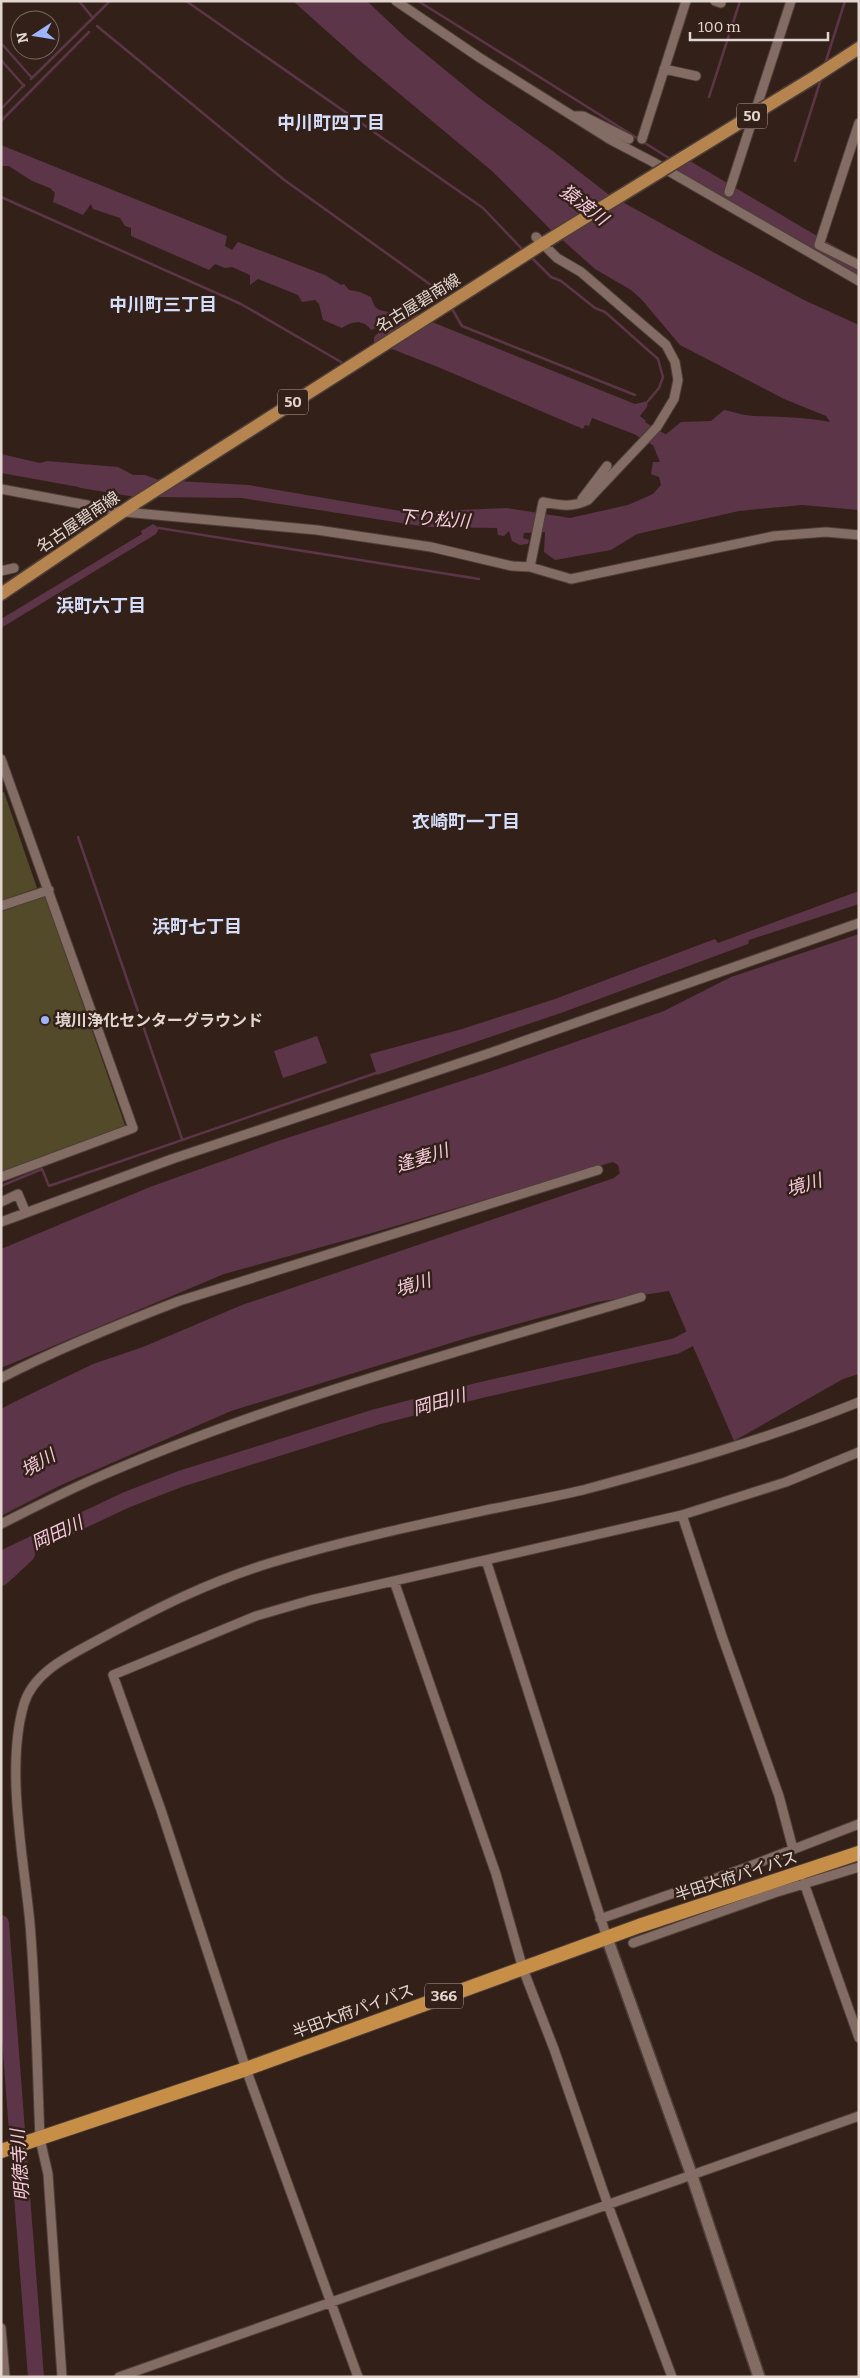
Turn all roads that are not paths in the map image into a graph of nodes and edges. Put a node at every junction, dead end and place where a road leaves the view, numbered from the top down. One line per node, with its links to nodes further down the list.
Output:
1 (396, 1): 7 (street)
2 (686, 1): 5 (street)
3 (792, 1): 11 (street)
4 (859, 48): 12 (main road, 名古屋碧南線 / 50, bridge)
5 (664, 69): 6 (street); 10 (street)
6 (696, 76)
7 (570, 115): 9 (street); 14 (street)
8 (859, 124): 13 (street)
9 (629, 139)
10 (642, 139)
11 (729, 192)
12 (536, 246): 17 (street); 18 (main road, 名古屋碧南線 / 50)
13 (859, 265)
14 (859, 281)
15 (607, 466): 17 (street)
16 (1, 489): 18 (street)
17 (578, 505): 20 (street)
18 (129, 508): 20 (street); 23 (main road, 名古屋碧南線 / 50)
19 (859, 535): 20 (street)
20 (531, 563)
21 (14, 568): 22 (street)
22 (1, 571)
23 (1, 594)
24 (1, 759): 25 (street)
25 (49, 890): 26 (street); 29 (street)
26 (1, 906)
27 (859, 924): 31 (street)
28 (598, 1170): 34 (street)
29 (1, 1177)
30 (1, 1202): 31 (street)
31 (26, 1211): 32 (street)
32 (1, 1222)
33 (641, 1297): 38 (street)
34 (1, 1378)
35 (859, 1402): 53 (street)
36 (859, 1452): 37 (street)
37 (682, 1515): 39 (street); 42 (street)
38 (1, 1524)
39 (486, 1560): 40 (street); 46 (street)
40 (394, 1581): 49 (street); 51 (street)
41 (859, 1824): 42 (street)
42 (793, 1849): 46 (street)
43 (859, 1853): 47 (highway, 半田大府パイパス / 366)
44 (859, 1867): 45 (street)
45 (804, 1883): 48 (street); 50 (street)
46 (600, 1919): 47 (street)
47 (606, 1938): 49 (highway, 半田大府パイパス / 366); 55 (street)
48 (633, 1943)
49 (523, 1969): 51 (highway, 半田大府パイパス / 366); 56 (street)
50 (859, 2038)
51 (246, 2069): 53 (highway, 半田大府パイパス / 366); 57 (street)
52 (859, 2116): 55 (street)
53 (36, 2141): 54 (highway, 半田大府パイパス / 366); 60 (street)
54 (1, 2151)
55 (692, 2176): 56 (street); 64 (street)
56 (608, 2205): 57 (street); 63 (street)
57 (330, 2303): 61 (street); 62 (street)
58 (1, 2328): 59 (street)
59 (5, 2377)
60 (62, 2377)
61 (119, 2377)
62 (358, 2377)
63 (672, 2377)
64 (759, 2377)

